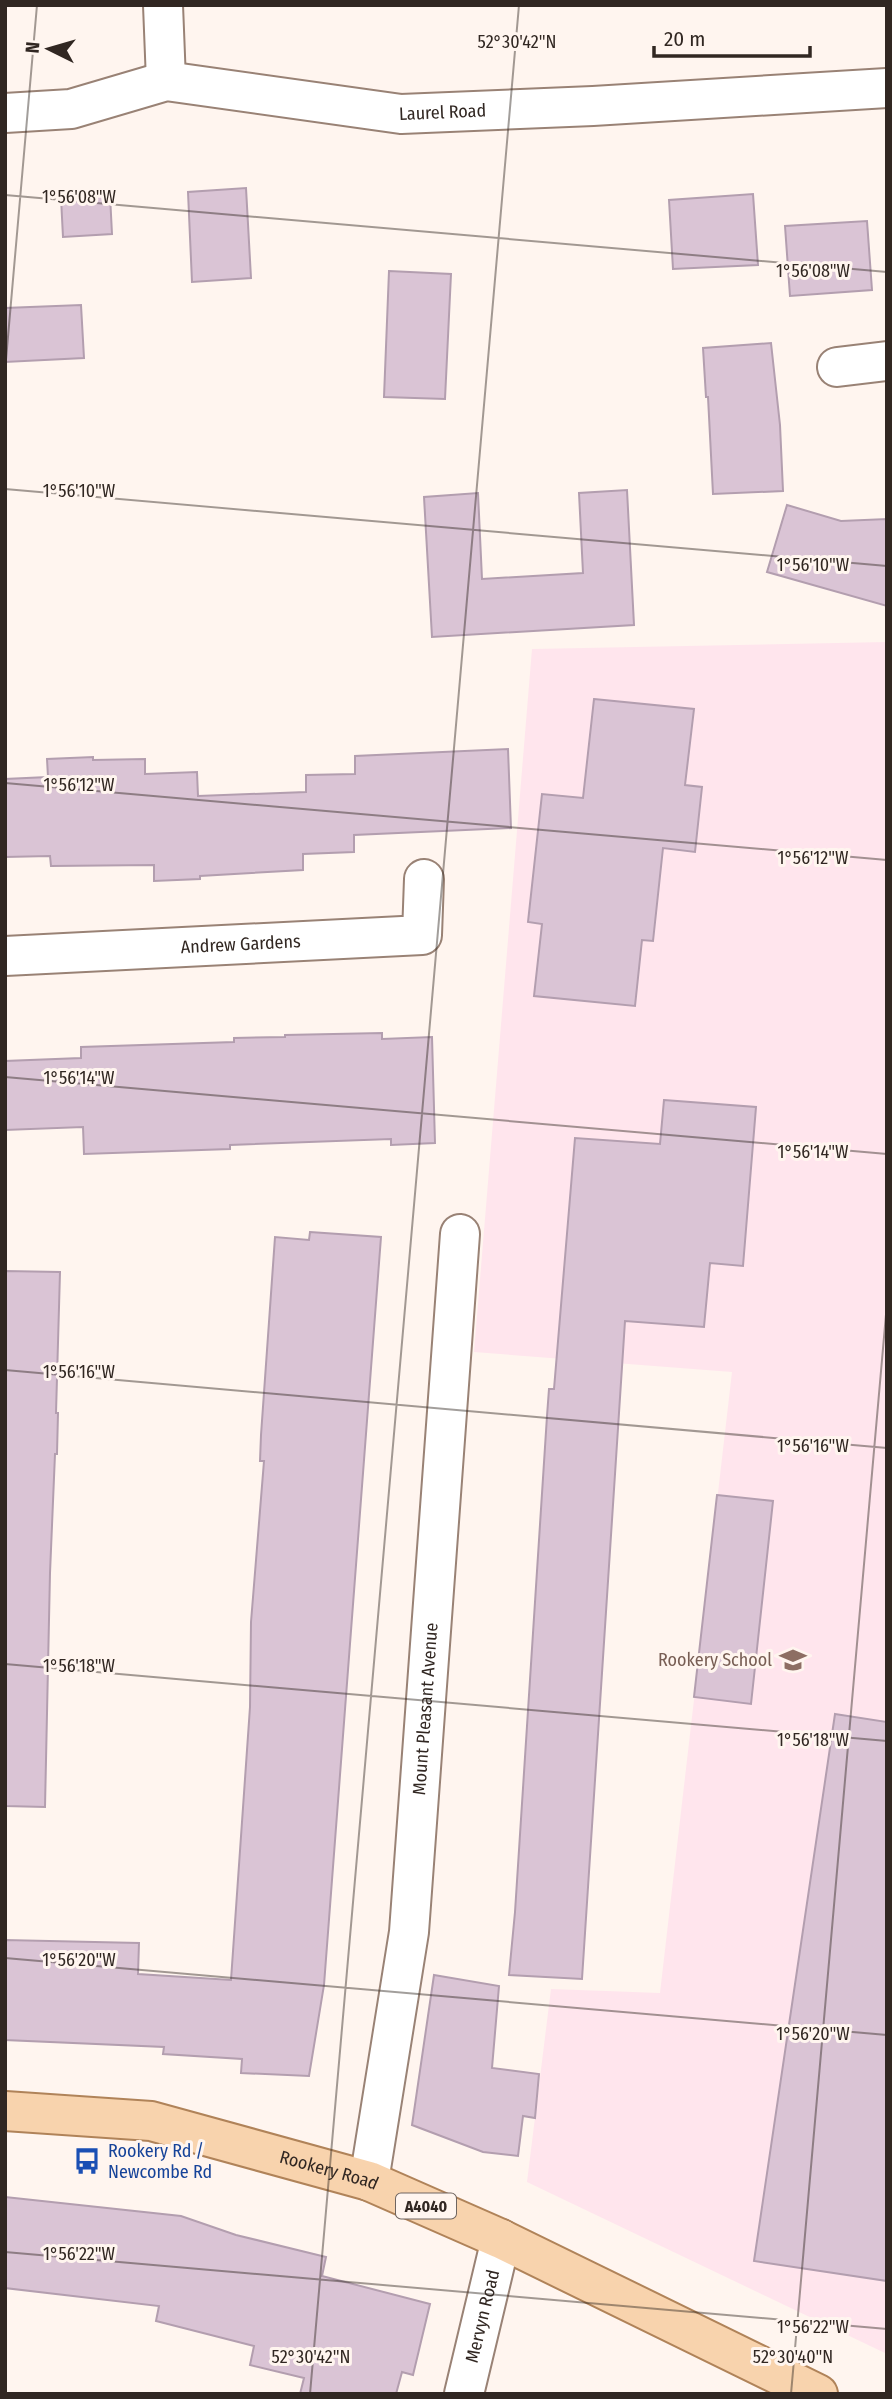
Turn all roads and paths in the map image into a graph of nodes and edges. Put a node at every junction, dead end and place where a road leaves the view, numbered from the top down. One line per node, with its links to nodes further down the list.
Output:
1 (163, 5): 2 (street)
2 (166, 81): 3 (street, Laurel Road); 4 (street, Laurel Road)
3 (887, 88)
4 (5, 113)
5 (887, 361): 6 (street)
6 (837, 367)
7 (424, 879): 8 (street, Andrew Gardens)
8 (5, 956)
9 (460, 1234): 11 (street, Mount Pleasant Avenue)
10 (5, 2111): 11 (main road, Rookery Road / A4040)
11 (369, 2181): 12 (main road, Rookery Road / A4040)
12 (501, 2239): 13 (street, Mervyn Road); 14 (main road, Rookery Road / A4040)
13 (464, 2394)
14 (818, 2394)

